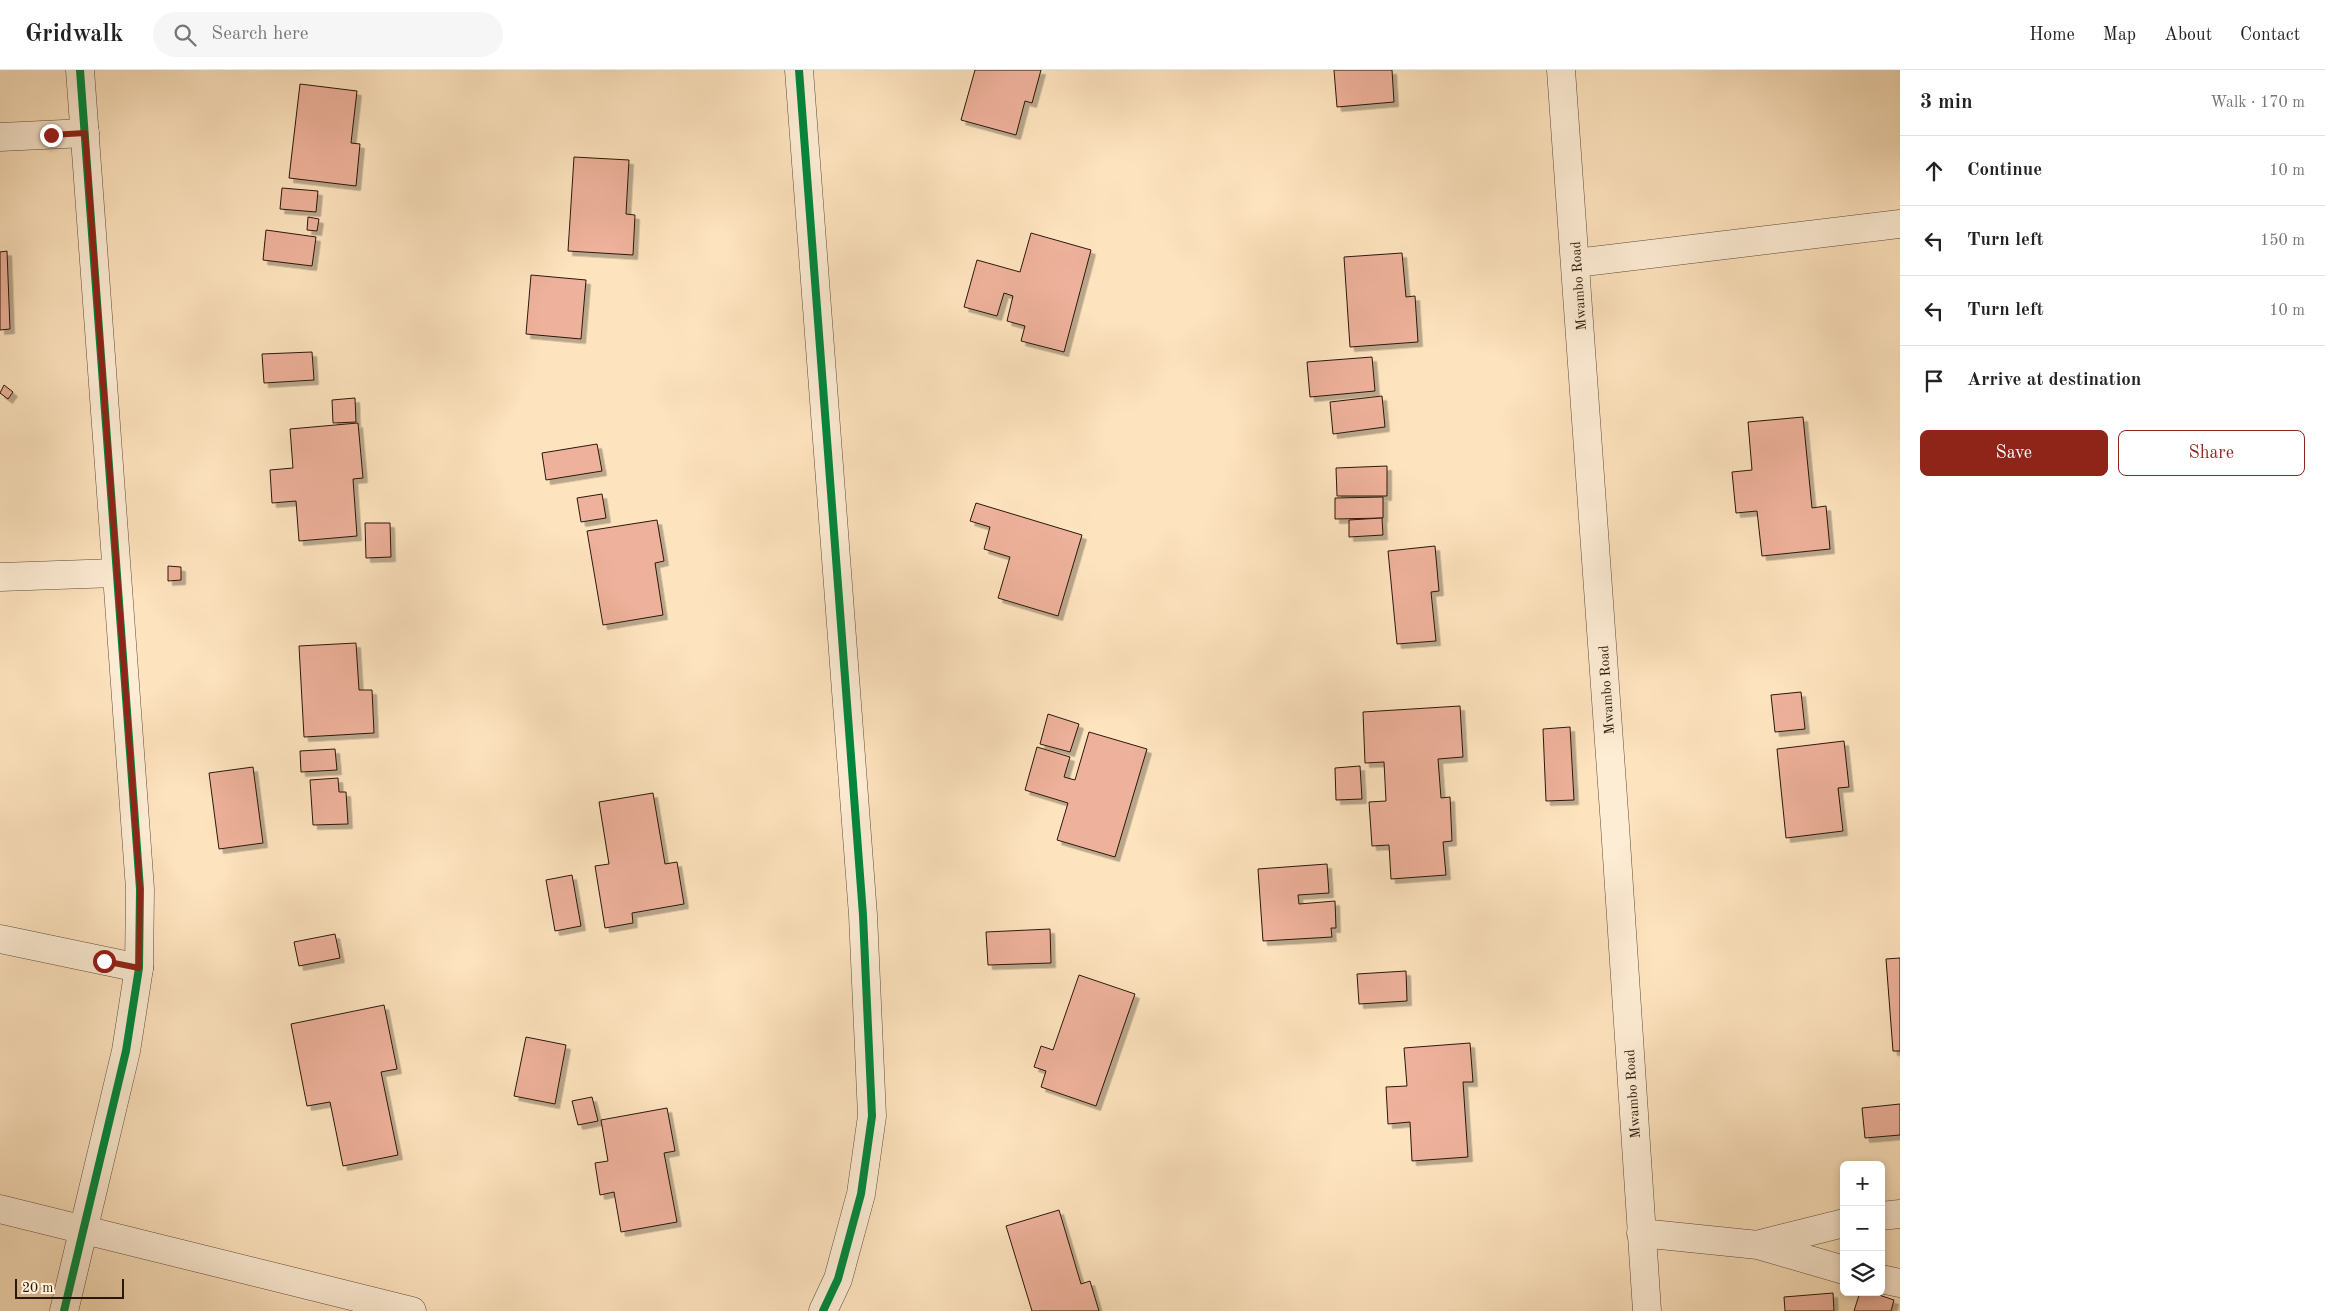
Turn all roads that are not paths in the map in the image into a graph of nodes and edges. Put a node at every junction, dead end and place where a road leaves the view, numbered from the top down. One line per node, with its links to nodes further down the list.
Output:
1 (80, 70): 4 (street)
2 (799, 70): 24 (street)
3 (1560, 70): 7 (street, Mwambo Road)
4 (85, 133): 5 (street); 8 (street)
5 (0, 137)
6 (1900, 224): 7 (street)
7 (1576, 263): 17 (street, Mwambo Road)
8 (116, 572): 9 (street); 11 (street)
9 (0, 577)
10 (0, 939): 11 (street)
11 (139, 968): 16 (street)
12 (0, 1209): 16 (street)
13 (1900, 1214): 14 (street)
14 (1885, 1216)
15 (1840, 1224): 18 (street)
16 (84, 1229): 22 (street); 23 (street)
17 (1641, 1233): 18 (street); 25 (street, Mwambo Road)
18 (1758, 1245): 19 (street)
19 (1840, 1269)
20 (1885, 1280): 21 (street)
21 (1900, 1282)
22 (64, 1311)
23 (412, 1311)
24 (823, 1311)
25 (1647, 1311)

